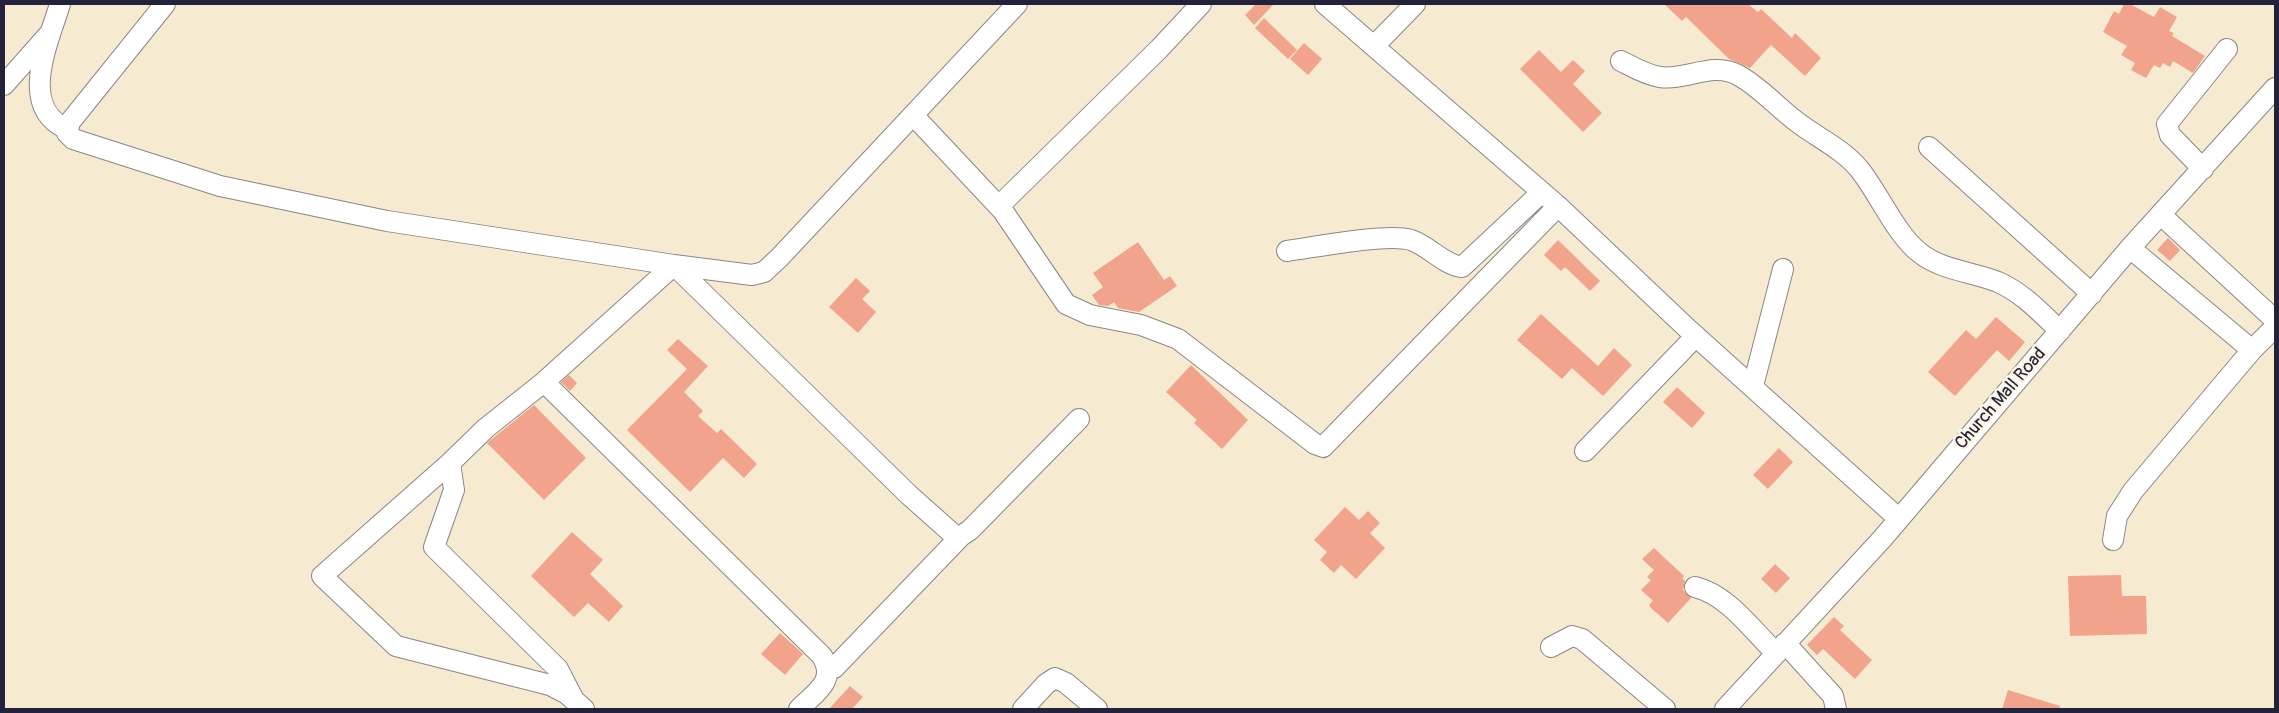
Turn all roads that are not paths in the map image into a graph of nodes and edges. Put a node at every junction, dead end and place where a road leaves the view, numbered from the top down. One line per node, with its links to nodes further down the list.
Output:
1 (60, 4): 7 (street)
2 (165, 4): 14 (street)
3 (1017, 4): 13 (street)
4 (1201, 4): 18 (street)
5 (1325, 4): 8 (street)
6 (1415, 4): 8 (street)
7 (52, 30): 11 (street); 14 (street)
8 (1374, 46): 17 (street)
9 (2227, 49): 16 (street)
10 (1621, 61): 28 (street)
11 (4, 85)
12 (2275, 88): 16 (street, Church Mall Road)
13 (913, 115): 18 (street); 23 (street)
14 (67, 129): 23 (street)
15 (1929, 147): 25 (street)
16 (2202, 169): 20 (street, Church Mall Road)
17 (1542, 192): 19 (street); 22 (street)
18 (999, 206): 19 (street)
19 (1558, 206): 29 (street)
20 (2161, 215): 21 (street, Church Mall Road); 26 (street)
21 (2130, 248): 25 (street, Church Mall Road); 30 (street)
22 (1287, 251)
23 (674, 266): 31 (street); 37 (street)
24 (1783, 268): 32 (street)
25 (2092, 294): 28 (street, Church Mall Road)
26 (2275, 320)
27 (2275, 327): 30 (street)
28 (2060, 331): 36 (street, Church Mall Road)
29 (1696, 336): 32 (street); 34 (street)
30 (2252, 350): 38 (street)
31 (544, 382): 35 (street); 44 (street)
32 (1753, 386): 36 (street)
33 (1079, 419): 37 (street)
34 (1585, 451)
35 (450, 464): 43 (street); 43 (street)
36 (1898, 518): 41 (street, Church Mall Road)
37 (961, 536): 42 (street)
38 (2113, 540)
39 (1695, 587): 41 (street)
40 (1551, 646): 47 (street)
41 (1781, 648): 48 (street, Church Mall Road); 49 (street)
42 (834, 668)
43 (579, 704)
44 (799, 709)
45 (1023, 709): 46 (street)
46 (1097, 709)
47 (1665, 709)
48 (1725, 709)
49 (1836, 709)

